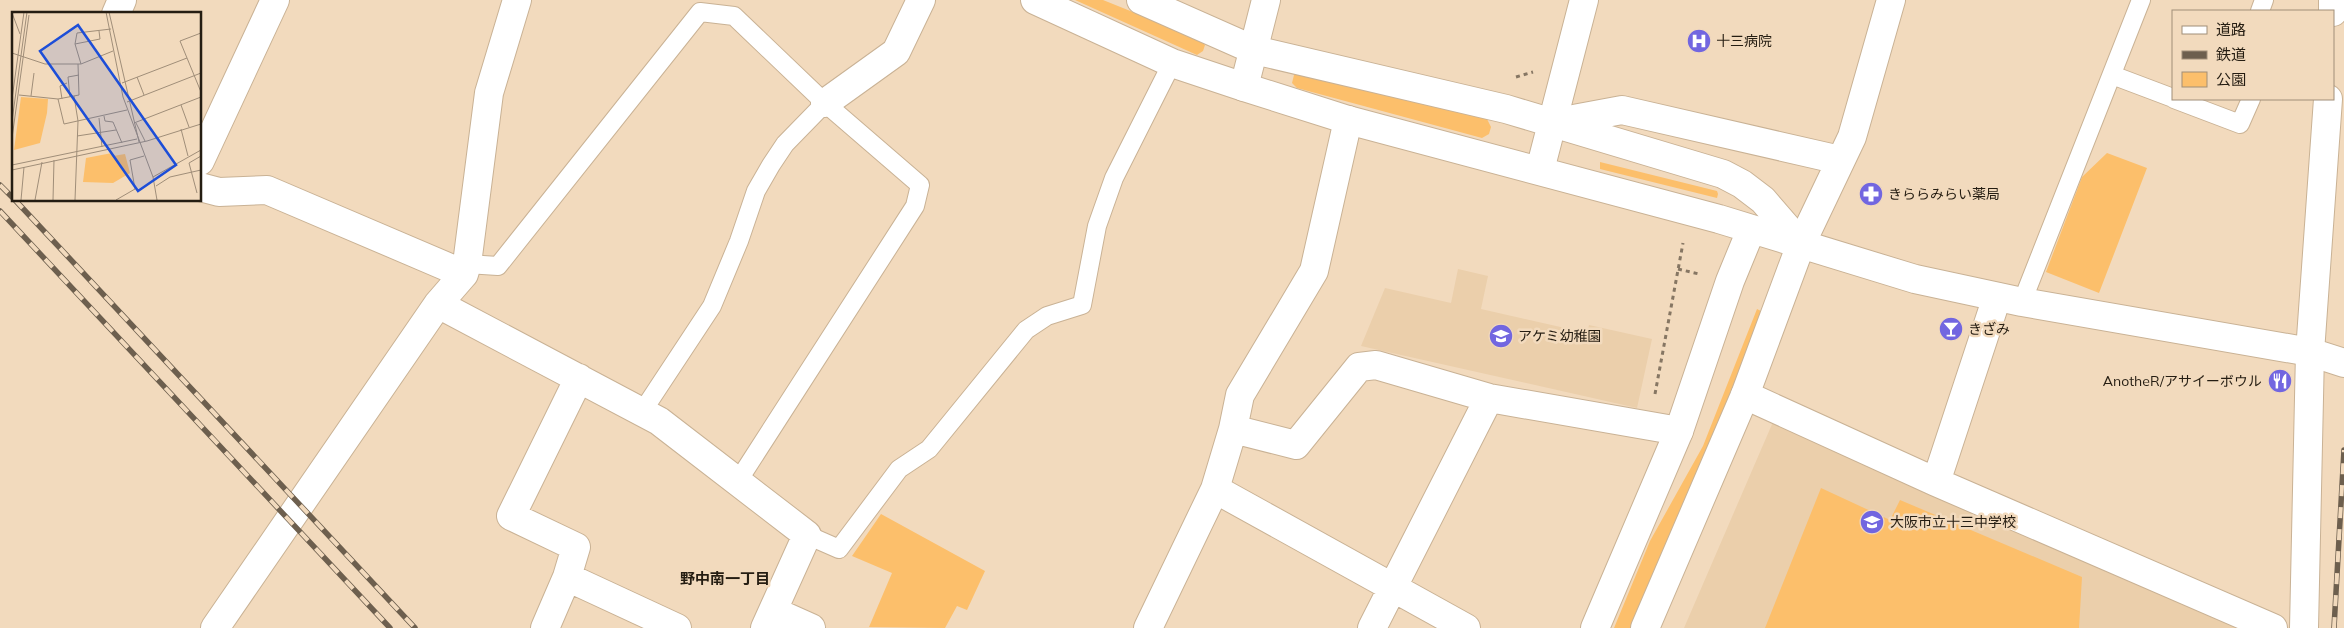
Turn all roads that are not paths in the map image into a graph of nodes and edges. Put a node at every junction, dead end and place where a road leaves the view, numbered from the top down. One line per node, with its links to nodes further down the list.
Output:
1 (122, 0): 11 (street)
2 (275, 0): 23 (street)
3 (517, 0): 29 (street)
4 (921, 0): 20 (street)
5 (1035, 0): 13 (street)
6 (1141, 0): 12 (street)
7 (1266, 0): 12 (street)
8 (1584, 0): 22 (street)
9 (1891, 0): 24 (street)
10 (2141, 0): 14 (lane)
11 (117, 12)
12 (1254, 50): 15 (street); 22 (street)
13 (1172, 63): 15 (street); 43 (lane)
14 (2112, 75): 16 (lane); 30 (lane)
15 (1244, 87): 21 (street)
16 (2172, 99)
17 (2176, 100): 18 (lane)
18 (2251, 100)
19 (2328, 100): 32 (street)
20 (825, 103): 29 (lane); 37 (lane); 40 (lane)
21 (1348, 120): 25 (street); 38 (street)
22 (1552, 123): 24 (street); 25 (street); 28 (street)
23 (201, 159)
24 (1840, 160): 28 (street)
25 (1540, 170): 27 (street)
26 (201, 187): 29 (street)
27 (1751, 230): 28 (street); 39 (street)
28 (1801, 244): 30 (street); 35 (street)
29 (465, 269): 31 (street)
30 (2010, 300): 32 (street); 41 (street)
31 (438, 304): 34 (street); 47 (street)
32 (2310, 352): 33 (street); 57 (street)
33 (2344, 363)
34 (578, 378): 37 (street); 44 (street)
35 (1745, 395): 41 (street); 55 (street)
36 (1489, 398): 38 (street); 39 (street); 45 (street)
37 (642, 412): 40 (street)
38 (1233, 429): 42 (street)
39 (1679, 431): 54 (street)
40 (738, 482): 43 (street)
41 (1936, 482): 56 (street)
42 (1215, 489): 45 (street); 51 (street)
43 (807, 535): 46 (street)
44 (567, 577): 48 (street); 49 (street)
45 (1392, 588): 52 (street); 53 (street)
46 (769, 619): 50 (street)
47 (215, 628)
48 (544, 628)
49 (677, 628)
50 (811, 628)
51 (1148, 628)
52 (1372, 628)
53 (1466, 628)
54 (1595, 628)
55 (1645, 628)
56 (2273, 628)
57 (2304, 628)

